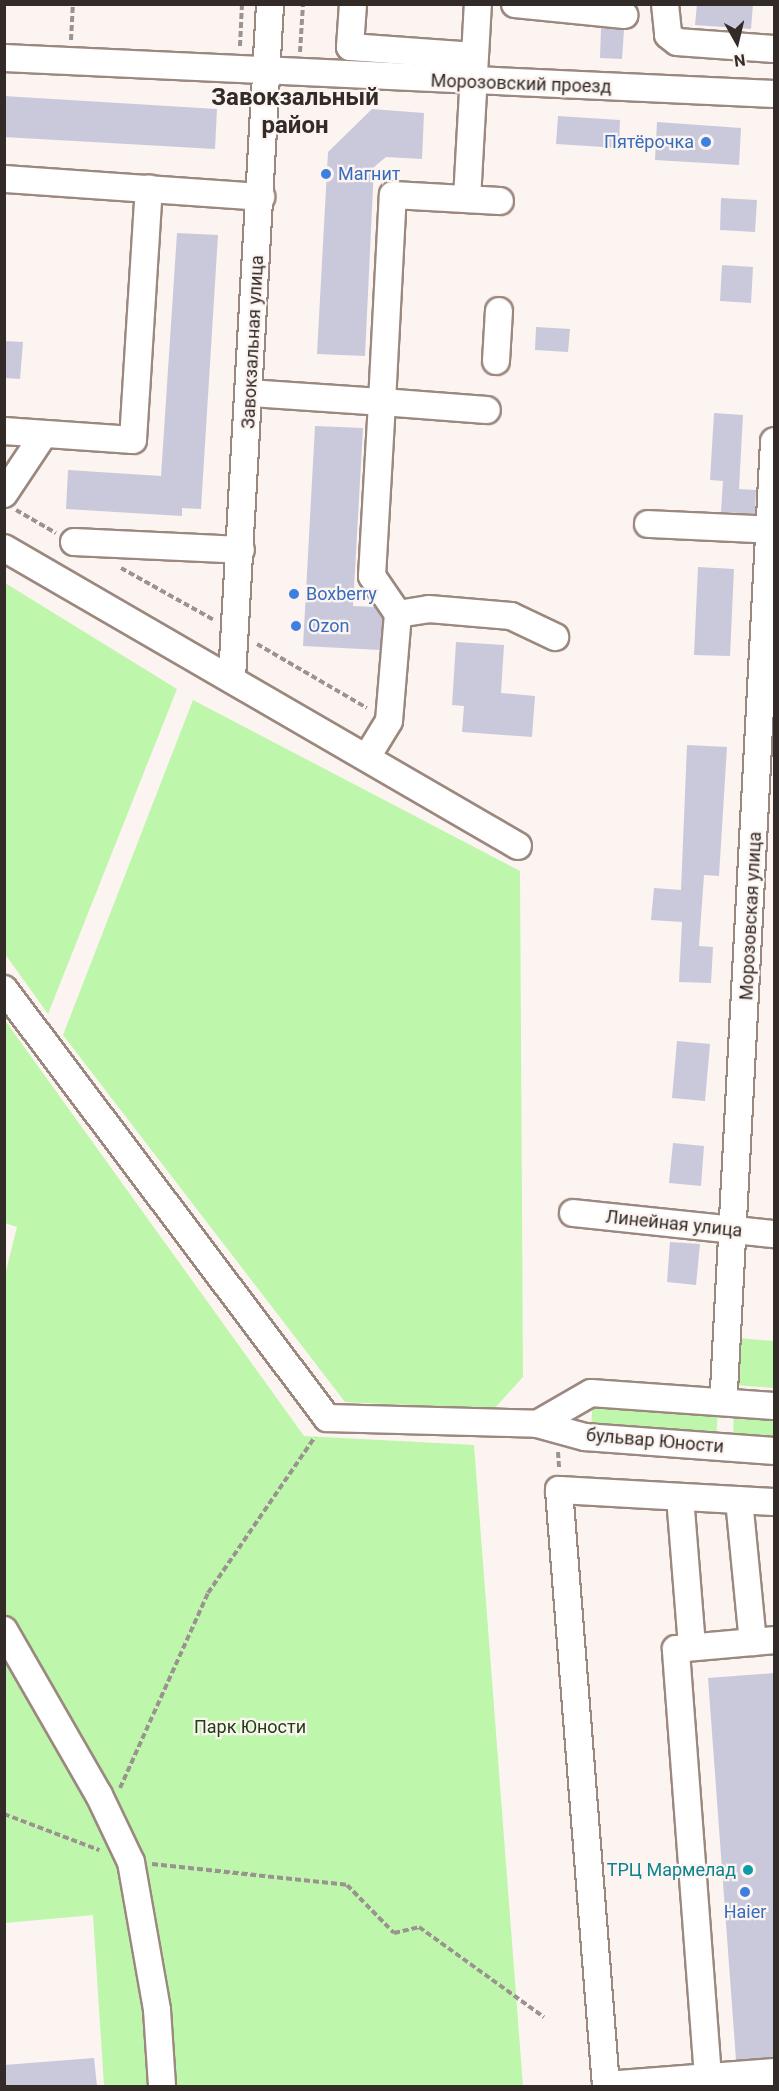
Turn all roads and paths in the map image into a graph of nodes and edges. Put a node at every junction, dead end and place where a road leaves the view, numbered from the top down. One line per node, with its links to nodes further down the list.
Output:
1 (73, 4): 13 (path)
2 (242, 4): 14 (path)
3 (270, 4): 15 (street, Завокзальная улица)
4 (303, 4): 16 (path)
5 (353, 4): 11 (street)
6 (478, 4): 11 (street)
7 (515, 4): 9 (street)
8 (665, 4): 10 (street)
9 (624, 15)
10 (774, 49)
11 (475, 56): 17 (street)
12 (4, 58): 13 (street, Морозовский проезд)
13 (70, 62): 14 (street, Морозовский проезд)
14 (239, 71): 15 (street, Морозовский проезд)
15 (267, 72): 16 (street, Морозовский проезд); 21 (street, Завокзальная улица)
16 (299, 74): 17 (street, Морозовский проезд)
17 (473, 82): 18 (street, Морозовский проезд); 22 (street)
18 (774, 94)
19 (4, 179): 20 (street)
20 (149, 189): 21 (street); 30 (street)
21 (261, 197): 26 (street, Завокзальная улица)
22 (467, 199): 23 (street); 27 (street)
23 (500, 201)
24 (499, 311): 25 (street)
25 (496, 361)
26 (250, 393): 27 (street); 38 (street, Завокзальная улица)
27 (382, 402): 28 (street); 40 (street)
28 (487, 410)
29 (4, 431): 30 (street)
30 (44, 434): 32 (street)
31 (774, 441): 35 (street, Морозовская улица)
32 (4, 494)
33 (4, 504): 36 (path)
34 (648, 524): 35 (street)
35 (772, 530): 49 (street, Морозовская улица)
36 (74, 542): 38 (street)
37 (4, 548): 43 (street)
38 (241, 550): 41 (street, Завокзальная улица)
39 (114, 565): 41 (path)
40 (398, 614): 42 (street); 44 (street)
41 (236, 632): 43 (street, Завокзальная улица); 44 (path)
42 (555, 637)
43 (232, 678): 45 (street)
44 (389, 721): 45 (street)
45 (367, 757): 46 (street)
46 (518, 846)
47 (4, 989): 53 (street)
48 (573, 1213): 49 (street, Линейная улица)
49 (735, 1231): 50 (street, Линейная улица); 51 (street, Морозовская улица)
50 (774, 1234)
51 (724, 1390)
52 (774, 1406): 54 (street)
53 (327, 1418): 54 (street, бульвар Юности); 64 (path)
54 (537, 1424): 55 (street, бульвар Юности); 56 (path)
55 (774, 1451)
56 (560, 1490): 57 (street); 70 (street)
57 (680, 1497): 58 (street); 62 (street)
58 (739, 1500): 59 (street); 61 (street)
59 (774, 1502)
60 (4, 1630): 64 (street)
61 (764, 1641): 62 (street)
62 (692, 1647): 68 (street)
63 (4, 1814): 65 (path)
64 (108, 1814): 65 (street)
65 (131, 1862): 66 (path); 69 (street)
66 (544, 2017)
67 (774, 2072): 68 (street)
68 (708, 2077): 70 (street)
69 (162, 2086)
70 (606, 2086)

